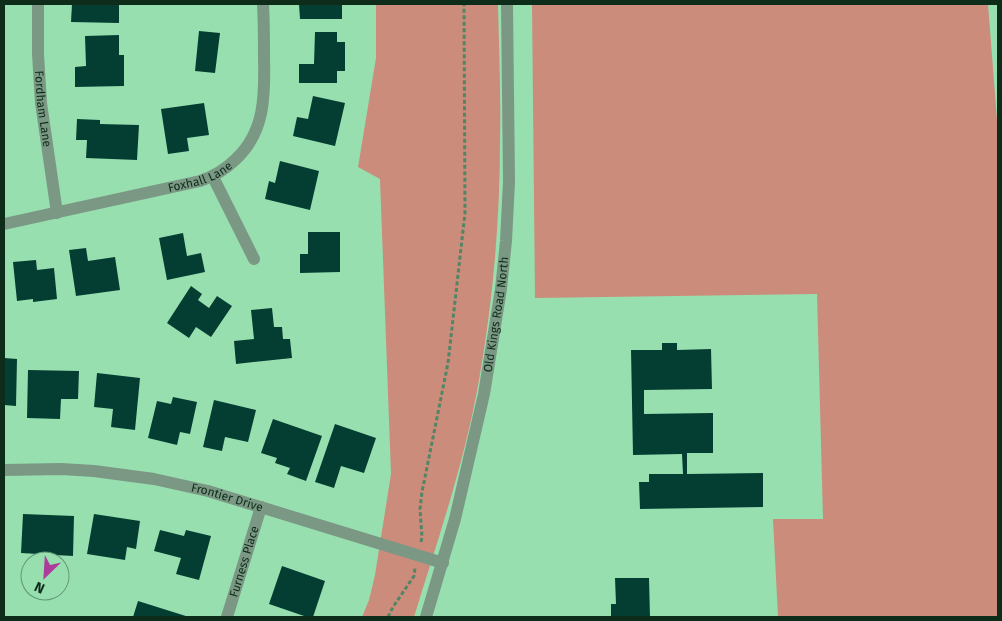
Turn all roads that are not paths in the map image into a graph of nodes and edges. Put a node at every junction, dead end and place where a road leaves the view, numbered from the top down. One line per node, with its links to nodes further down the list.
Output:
1 (38, 4): 5 (street, Fordham Lane)
2 (263, 4): 4 (street, Foxhall Lane)
3 (507, 4): 10 (street, Old Kings Road North)
4 (214, 177): 5 (street, Foxhall Lane); 7 (street)
5 (57, 213): 6 (street, Foxhall Lane)
6 (4, 224)
7 (254, 258)
8 (4, 470): 9 (street, Frontier Drive)
9 (261, 507): 10 (street, Frontier Drive); 11 (street, Furness Place)
10 (443, 563): 12 (street, Old Kings Road North)
11 (227, 617)
12 (426, 617)

